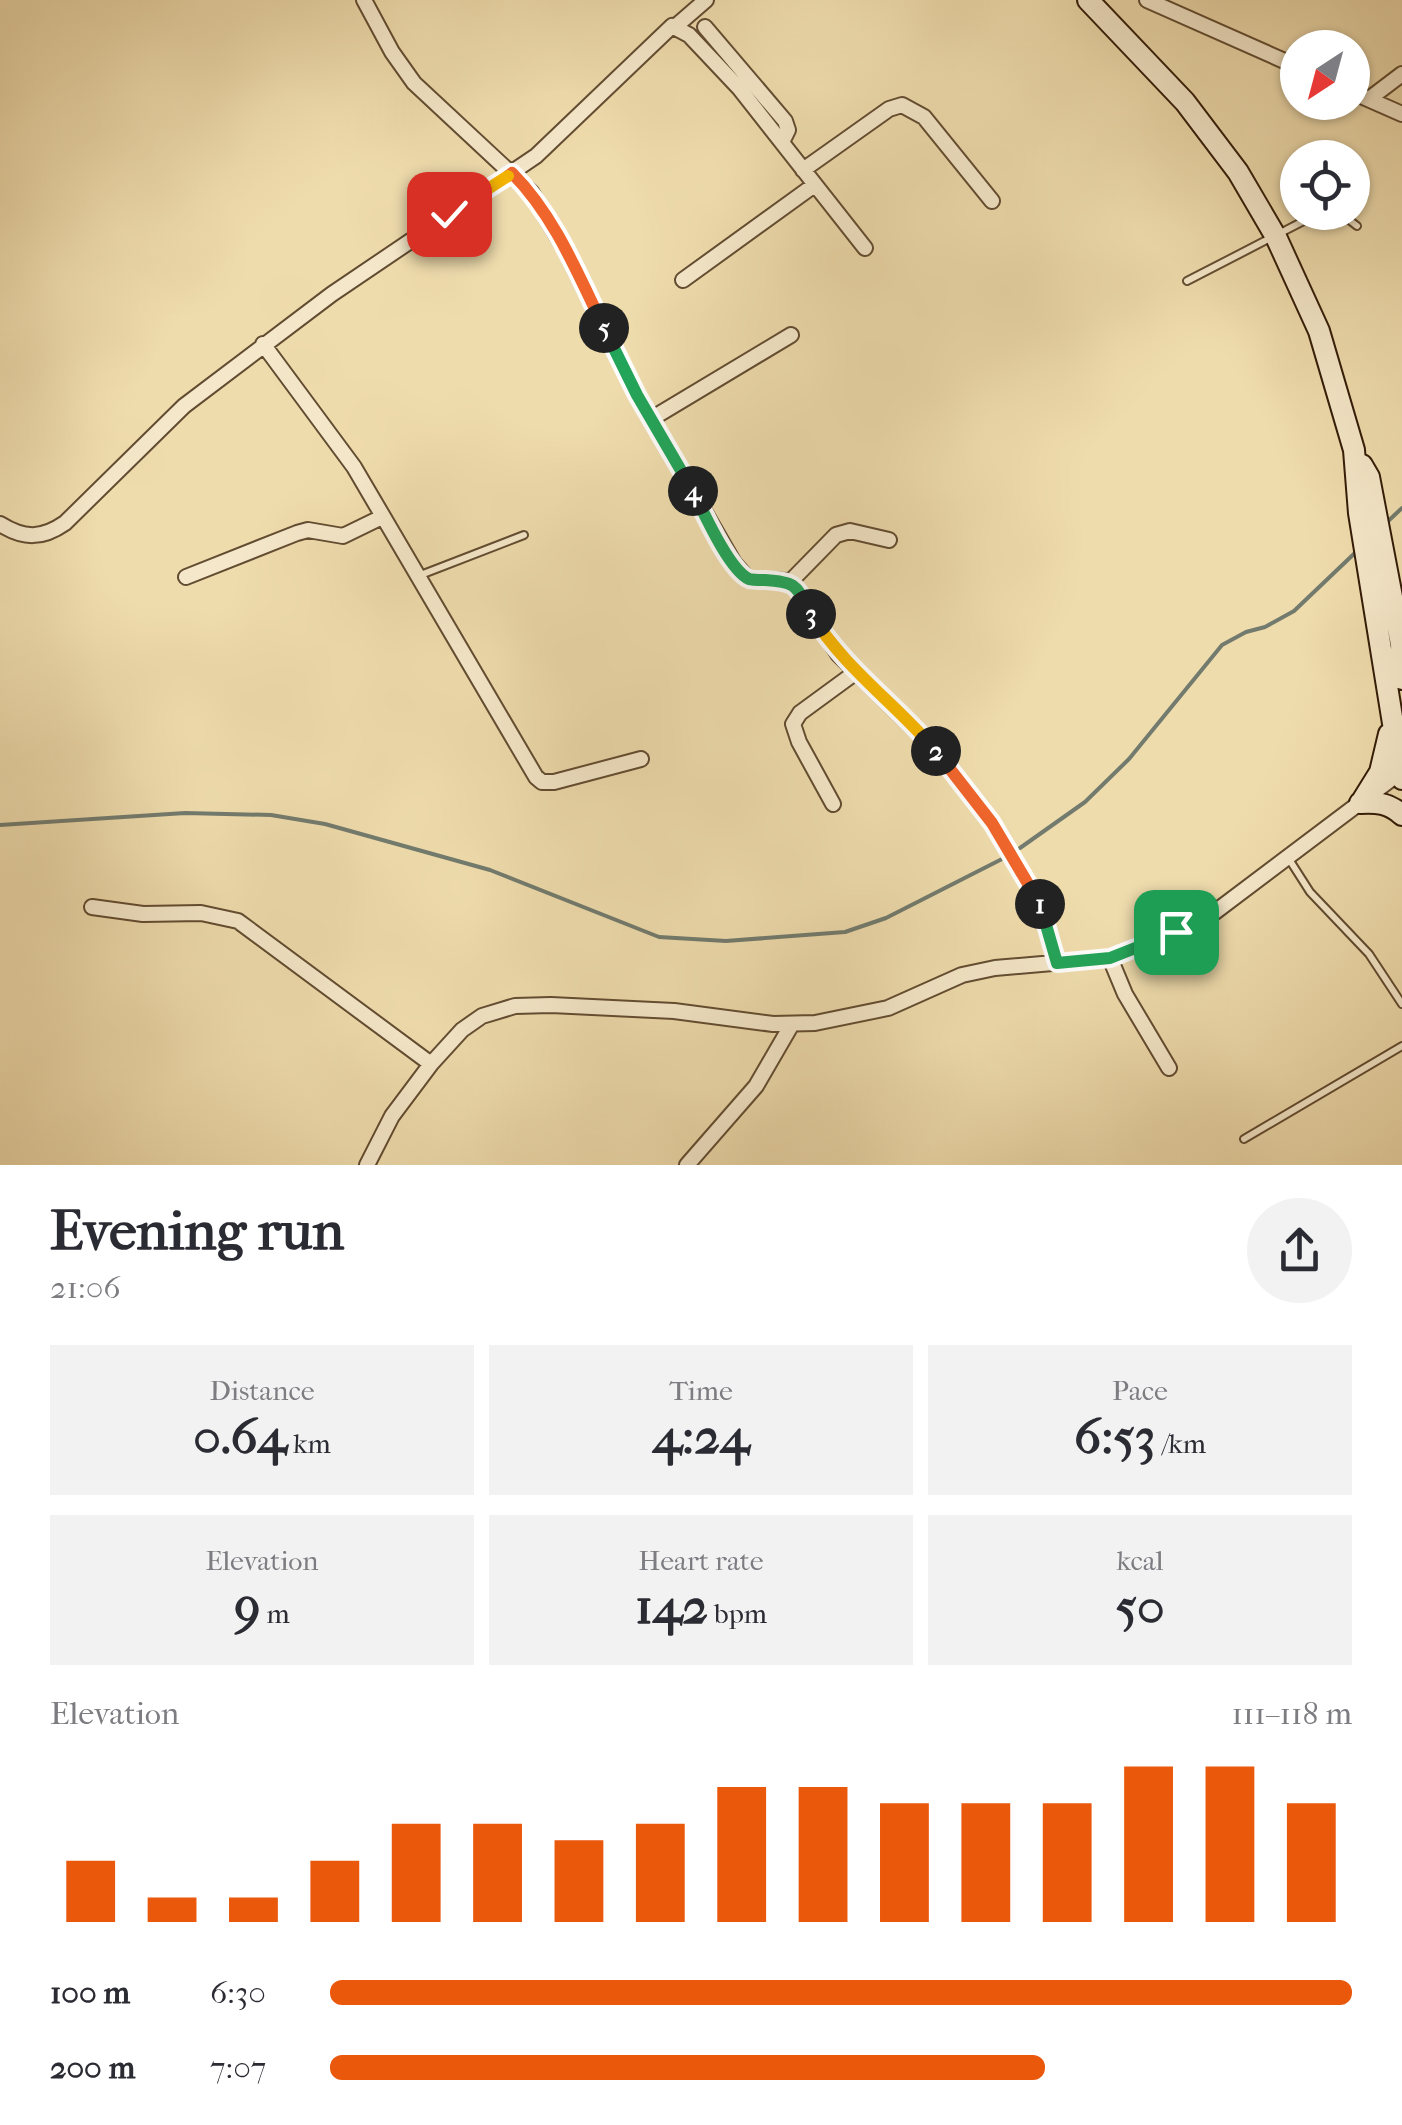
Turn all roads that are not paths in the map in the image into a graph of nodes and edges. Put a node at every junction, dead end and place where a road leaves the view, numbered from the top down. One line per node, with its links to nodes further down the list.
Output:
1 (364, 0): 14 (street)
2 (706, 0): 5 (street)
3 (1088, 0): 18 (main road)
4 (1147, 0): 7 (street)
5 (676, 26): 12 (street); 14 (street)
6 (706, 27): 12 (street)
7 (1280, 59)
8 (1402, 74): 9 (street)
9 (1370, 98)
10 (1370, 99): 11 (street)
11 (1402, 114)
12 (782, 140): 13 (street)
13 (802, 170): 15 (street); 16 (street)
14 (512, 173): 23 (street); 24 (street)
15 (813, 186): 19 (street); 20 (street)
16 (992, 201)
17 (1289, 230): 18 (lane)
18 (1276, 237): 21 (lane); 32 (main road)
19 (865, 248)
20 (683, 280)
21 (1187, 281)
22 (791, 335): 24 (street)
23 (263, 344): 25 (street); 26 (street)
24 (651, 420): 31 (street)
25 (382, 517): 29 (street); 30 (street)
26 (0, 524)
27 (524, 535): 29 (lane)
28 (889, 540): 31 (street)
29 (418, 576): 36 (street)
30 (186, 577)
31 (790, 582): 33 (street)
32 (1391, 644): 34 (main road); 35 (main road)
33 (856, 672): 39 (street); 44 (street)
34 (1402, 678)
35 (1390, 715): 37 (main road); 38 (main road)
36 (641, 759)
37 (1402, 774): 38 (street)
38 (1361, 802): 40 (main road); 41 (street)
39 (834, 804)
40 (1402, 815)
41 (1286, 855): 43 (street); 45 (lane)
42 (92, 907): 48 (street)
43 (1110, 958): 44 (street); 49 (street)
44 (1057, 963): 46 (street)
45 (1402, 1004)
46 (792, 1024): 48 (street); 52 (street)
47 (1402, 1046): 50 (lane)
48 (430, 1064): 51 (street)
49 (1169, 1068)
50 (1244, 1139)
51 (367, 1165)
52 (687, 1165)

